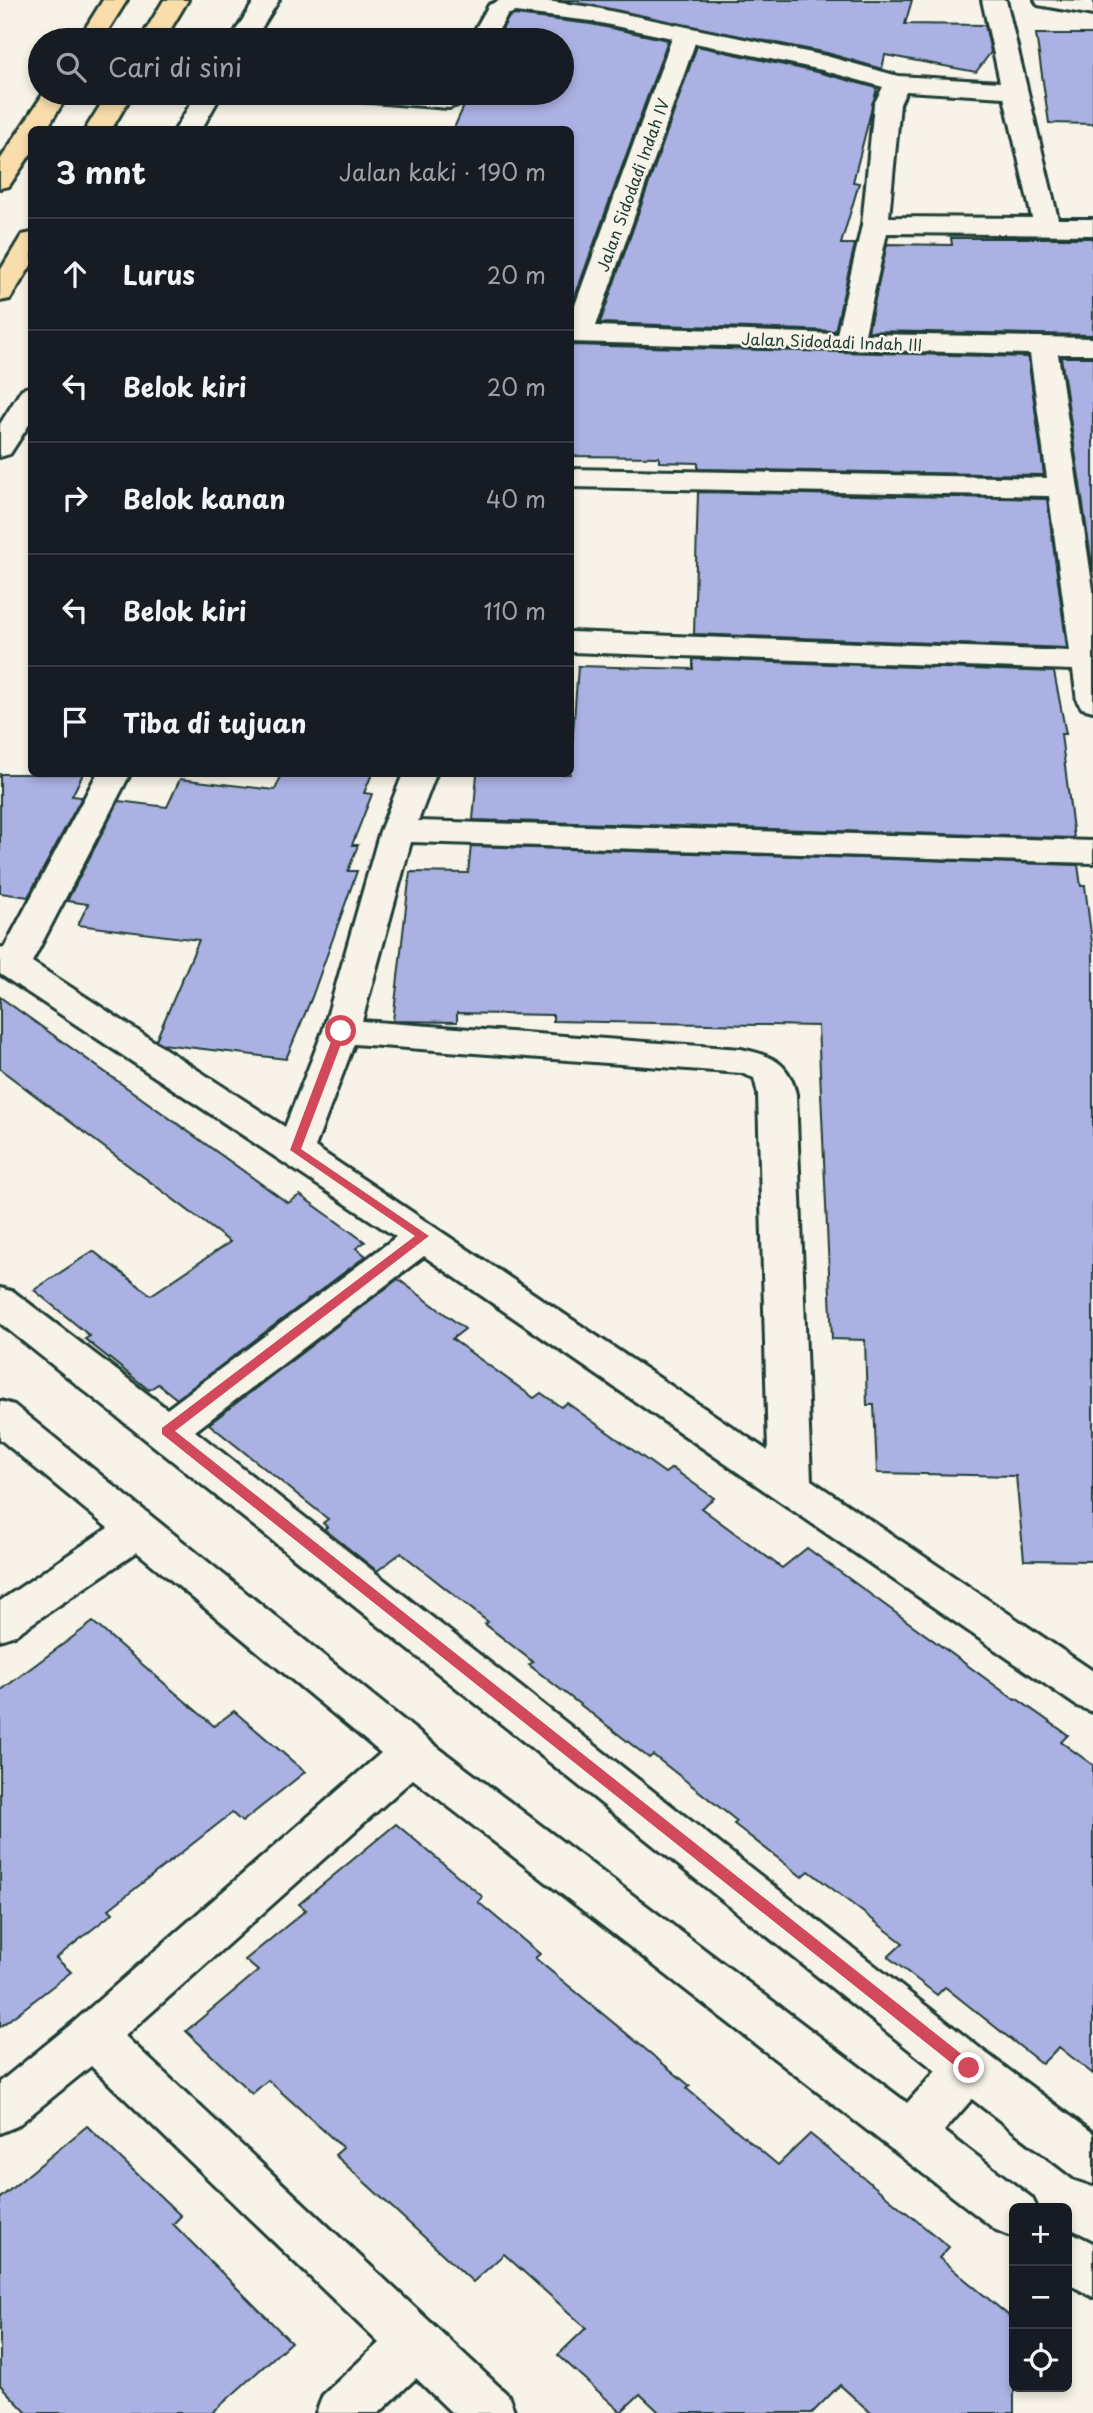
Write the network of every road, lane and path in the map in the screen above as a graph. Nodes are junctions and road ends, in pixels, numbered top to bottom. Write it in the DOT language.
graph roads {
  1 [pos="116,0"];
  2 [pos="176,0"];
  3 [pos="267,0"];
  4 [pos="994,0"];
  5 [pos="1046,0"];
  6 [pos="599,7"];
  7 [pos="1093,8"];
  8 [pos="98,28"];
  9 [pos="159,28"];
  10 [pos="250,28"];
  11 [pos="487,28"];
  12 [pos="686,35"];
  13 [pos="897,83"];
  14 [pos="1015,90"];
  15 [pos="48,105"];
  16 [pos="113,105"];
  17 [pos="202,105"];
  18 [pos="35,126"];
  19 [pos="100,126"];
  20 [pos="190,126"];
  21 [pos="28,136"];
  22 [pos="0,180"];
  23 [pos="875,225"];
  24 [pos="1047,227"];
  25 [pos="1093,228"];
  26 [pos="28,248"];
  27 [pos="0,293"];
  28 [pos="575,334"];
  29 [pos="849,343"];
  30 [pos="1043,346"];
  31 [pos="1093,346"];
  32 [pos="28,402"];
  33 [pos="0,448"];
  34 [pos="574,478"];
  35 [pos="1063,487"];
  36 [pos="574,642"];
  37 [pos="1087,661"];
  38 [pos="1093,701"];
  39 [pos="111,777"];
  40 [pos="418,777"];
  41 [pos="397,831"];
  42 [pos="1093,852"];
  43 [pos="6,962"];
  44 [pos="341,1031"];
  45 [pos="295,1150"];
  46 [pos="424,1236"];
  47 [pos="0,1303"];
  48 [pos="0,1416"];
  49 [pos="167,1431"];
  50 [pos="790,1485"];
  51 [pos="139,1529"];
  52 [pos="0,1623"];
  53 [pos="1093,1694"];
  54 [pos="412,1753"];
  55 [pos="92,2036"];
  56 [pos="969,2068"];
  57 [pos="0,2111"];
  58 [pos="909,2135"];
  59 [pos="1093,2162"];
  60 [pos="1009,2210"];
  61 [pos="1072,2257"];
  62 [pos="1093,2273"];
  63 [pos="414,2345"];
  64 [pos="342,2413"];
  65 [pos="489,2413"];
  1 -- 8 [label="highway"];
  2 -- 9 [label="highway"];
  3 -- 10 [label="street"];
  4 -- 14 [label="street"];
  5 -- 7 [label="street"];
  6 -- 11 [label="street"];
  6 -- 12 [label="street"];
  12 -- 13 [label="street"];
  12 -- 28 [label="street, Jalan Sidodadi Indah IV"];
  13 -- 14 [label="street"];
  13 -- 23 [label="street"];
  14 -- 24 [label="street"];
  15 -- 18 [label="highway"];
  16 -- 19 [label="highway"];
  17 -- 20 [label="street"];
  21 -- 22 [label="highway"];
  23 -- 24 [label="street"];
  23 -- 29 [label="street"];
  24 -- 25 [label="street"];
  26 -- 27 [label="highway"];
  28 -- 29 [label="street, Jalan Sidodadi Indah III"];
  29 -- 30 [label="street, Jalan Sidodadi Indah III"];
  30 -- 31 [label="street, Jalan Sidodadi Indah III"];
  30 -- 35 [label="street"];
  32 -- 33 [label="street"];
  34 -- 35 [label="street"];
  35 -- 37 [label="street"];
  36 -- 37 [label="street"];
  37 -- 38 [label="street"];
  39 -- 43 [label="street"];
  40 -- 41 [label="street"];
  41 -- 42 [label="street"];
  41 -- 44 [label="street"];
  43 -- 45 [label="street"];
  44 -- 45 [label="street"];
  44 -- 50 [label="street"];
  45 -- 46 [label="street"];
  46 -- 49 [label="street"];
  46 -- 50 [label="street"];
  47 -- 49 [label="street"];
  48 -- 51 [label="street"];
  49 -- 56 [label="street"];
  50 -- 53 [label="street"];
  51 -- 52 [label="street"];
  51 -- 54 [label="street"];
  54 -- 55 [label="street"];
  54 -- 58 [label="street"];
  55 -- 57 [label="street"];
  55 -- 63 [label="street"];
  56 -- 58 [label="street"];
  56 -- 59 [label="street"];
  58 -- 60 [label="street"];
  61 -- 62 [label="street"];
  63 -- 64 [label="street"];
  63 -- 65 [label="street"];
}
